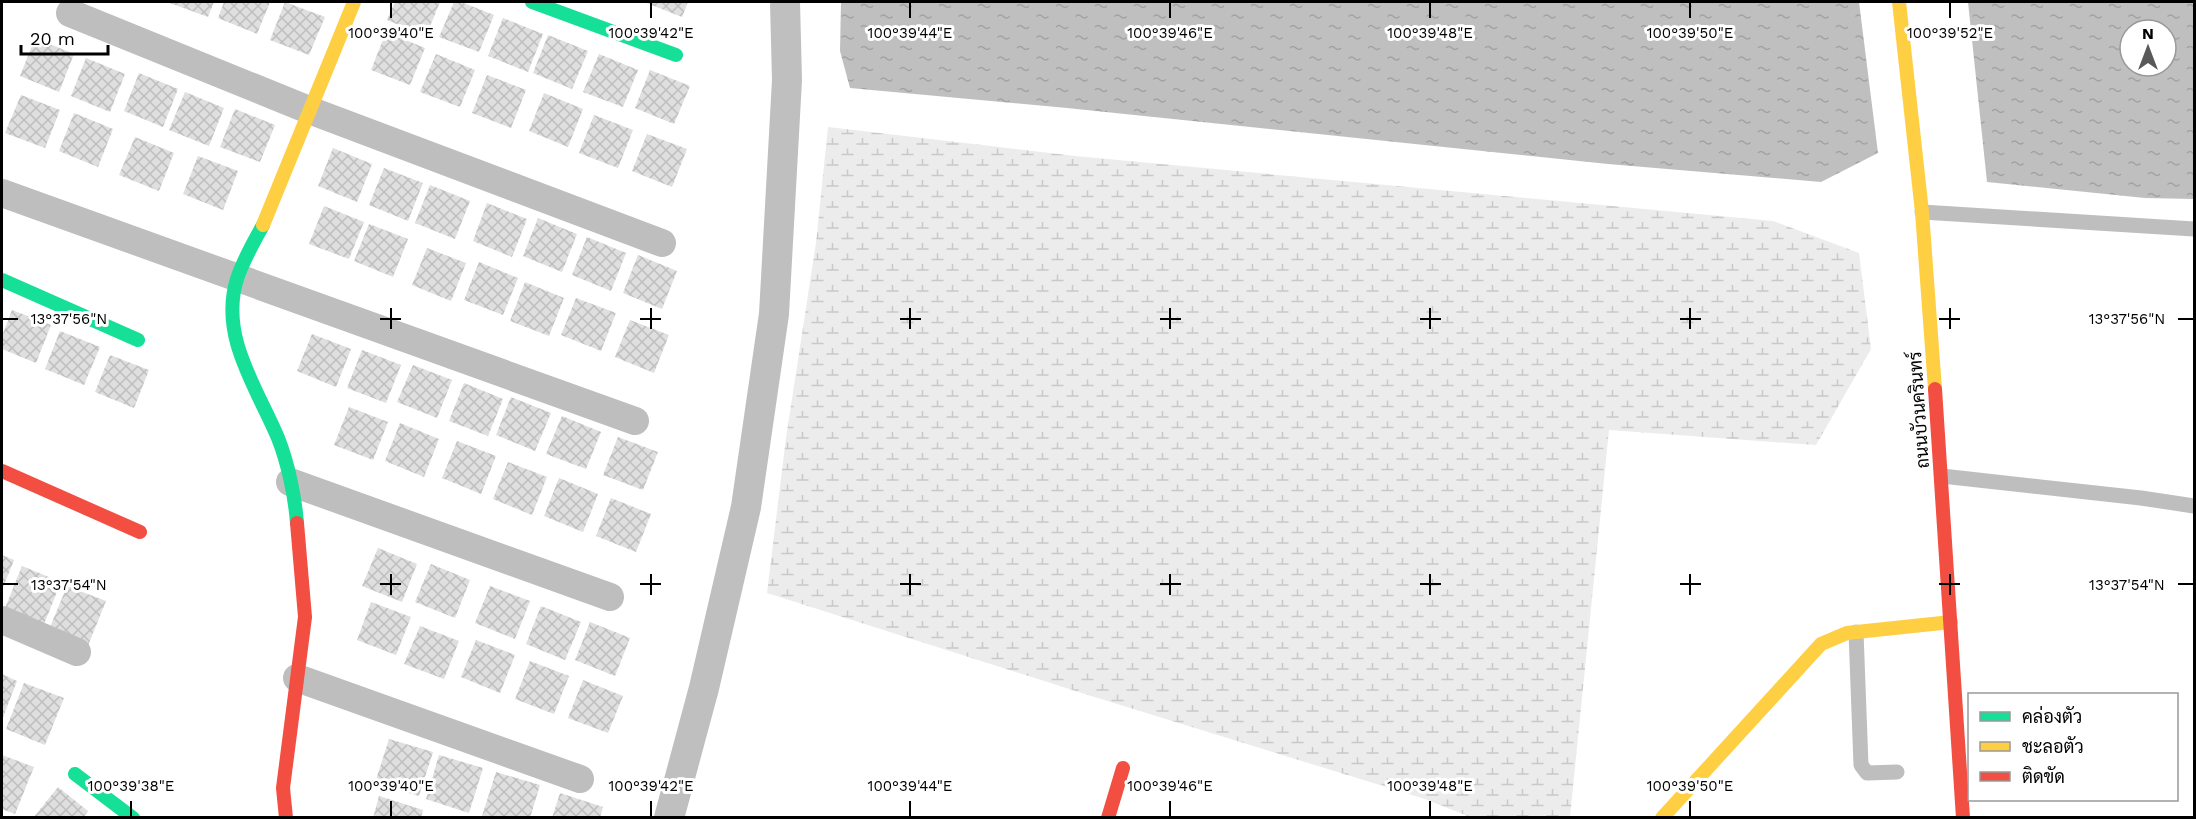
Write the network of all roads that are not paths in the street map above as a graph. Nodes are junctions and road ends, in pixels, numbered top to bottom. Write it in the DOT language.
graph roads {
  1 [pos="354,2"];
  2 [pos="532,2"];
  3 [pos="1899,2"];
  4 [pos="70,13"];
  5 [pos="676,55"];
  6 [pos="309,110"];
  7 [pos="2,193"];
  8 [pos="1922,212"];
  9 [pos="2194,229"];
  10 [pos="662,243"];
  11 [pos="237,279"];
  12 [pos="2,280"];
  13 [pos="138,340"];
  14 [pos="635,421"];
  15 [pos="2,471"];
  16 [pos="1942,476"];
  17 [pos="290,482"];
  18 [pos="2194,506"];
  19 [pos="140,532"];
  20 [pos="610,597"];
  21 [pos="2,620"];
  22 [pos="1951,622"];
  23 [pos="1856,632"];
  24 [pos="77,652"];
  25 [pos="297,678"];
  26 [pos="1123,768"];
  27 [pos="1897,772"];
  28 [pos="75,774"];
  29 [pos="580,779"];
  30 [pos="133,818"];
  31 [pos="286,818"];
  32 [pos="1108,818"];
  33 [pos="1662,818"];
  34 [pos="1964,818"];
  1 -- 6 [label="street"];
  2 -- 5 [label="street"];
  3 -- 8 [label="street, ถนนบัวนครินทร์"];
  4 -- 6 [label="street"];
  6 -- 10 [label="street"];
  6 -- 11 [label="street"];
  7 -- 11 [label="street"];
  8 -- 9 [label="lane"];
  8 -- 16 [label="street, ถนนบัวนครินทร์"];
  11 -- 14 [label="street"];
  11 -- 17 [label="street"];
  12 -- 13 [label="street"];
  15 -- 19 [label="street"];
  16 -- 18 [label="lane"];
  16 -- 22 [label="street, ถนนบัวนครินทร์"];
  17 -- 20 [label="street"];
  17 -- 25 [label="street"];
  21 -- 24 [label="street"];
  22 -- 23 [label="street"];
  22 -- 34 [label="street, ถนนบัวนครินทร์"];
  23 -- 27 [label="lane"];
  23 -- 33 [label="street"];
  25 -- 29 [label="street"];
  25 -- 31 [label="street"];
  26 -- 32 [label="street"];
  28 -- 30 [label="street"];
}
